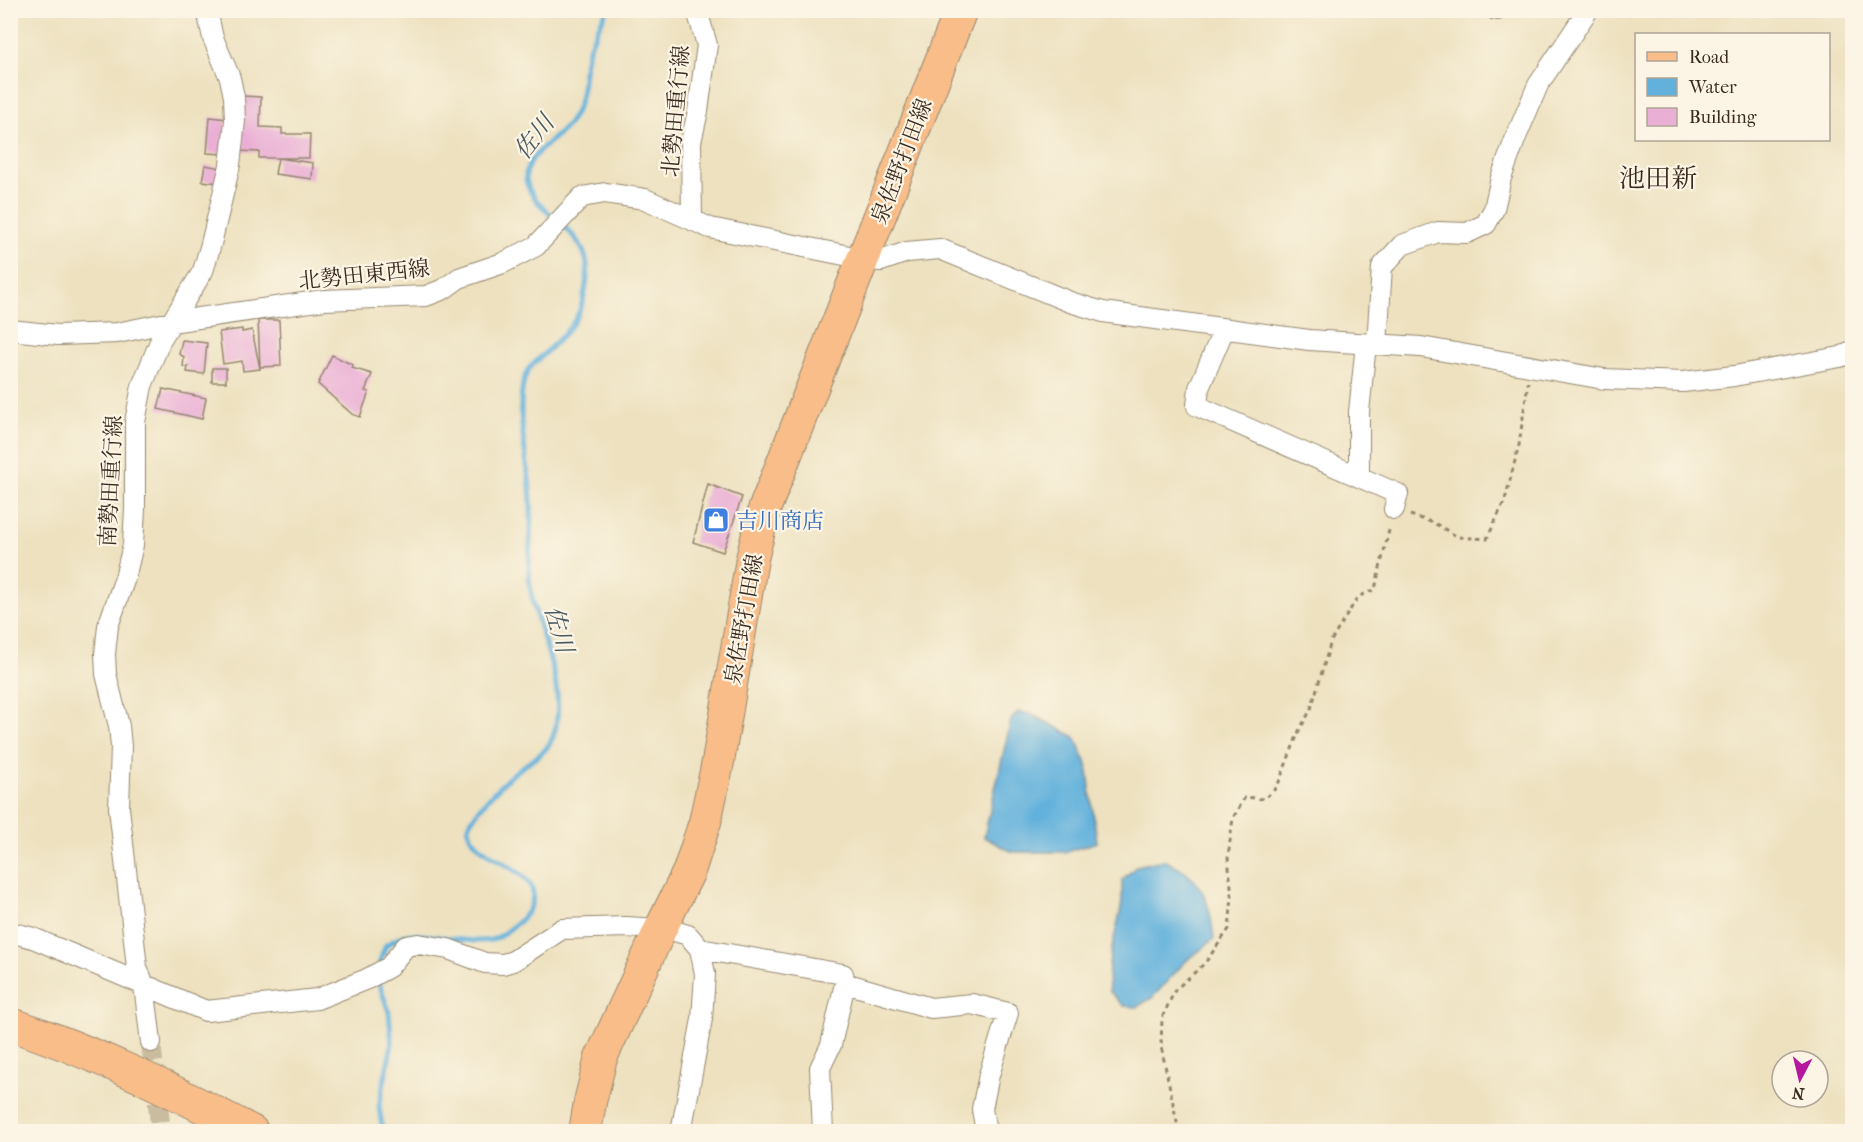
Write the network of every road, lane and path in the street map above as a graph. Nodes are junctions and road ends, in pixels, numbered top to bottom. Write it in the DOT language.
graph roads {
  1 [pos="210,10"];
  2 [pos="693,10"];
  3 [pos="960,10"];
  4 [pos="1584,12"];
  5 [pos="692,220"];
  6 [pos="863,259"];
  7 [pos="171,322"];
  8 [pos="10,330"];
  9 [pos="1224,330"];
  10 [pos="1371,344"];
  11 [pos="1852,352"];
  12 [pos="1531,366"];
  13 [pos="1359,477"];
  14 [pos="1394,509"];
  15 [pos="661,928"];
  16 [pos="10,932"];
  17 [pos="700,949"];
  18 [pos="845,983"];
  19 [pos="144,985"];
  20 [pos="10,1024"];
  21 [pos="151,1042"];
  22 [pos="252,1131"];
  23 [pos="585,1131"];
  24 [pos="681,1131"];
  25 [pos="823,1131"];
  26 [pos="986,1131"];
  27 [pos="1179,1131"];
  1 -- 7 [label="street, 南勢田重行線"];
  2 -- 5 [label="street, 北勢田重行線"];
  3 -- 6 [label="main road, 泉佐野打田線"];
  4 -- 10 [label="street"];
  5 -- 6 [label="street, 北勢田東西線"];
  5 -- 7 [label="street, 北勢田東西線"];
  6 -- 9 [label="street, 北勢田東西線"];
  6 -- 15 [label="main road, 泉佐野打田線"];
  7 -- 8 [label="street, 北勢田東西線"];
  7 -- 19 [label="street, 南勢田重行線"];
  9 -- 10 [label="street, 北勢田東西線"];
  9 -- 13 [label="street"];
  10 -- 12 [label="street, 北勢田東西線"];
  10 -- 13 [label="street"];
  11 -- 12 [label="street, 北勢田東西線"];
  12 -- 14 [label="path"];
  13 -- 14 [label="street"];
  14 -- 27 [label="path"];
  15 -- 17 [label="street"];
  15 -- 19 [label="street"];
  15 -- 23 [label="main road, 泉佐野打田線"];
  16 -- 19 [label="street"];
  17 -- 18 [label="street"];
  17 -- 24 [label="street"];
  18 -- 25 [label="street"];
  18 -- 26 [label="street"];
  19 -- 21 [label="street, 南勢田重行線"];
  20 -- 22 [label="highway"];
}
